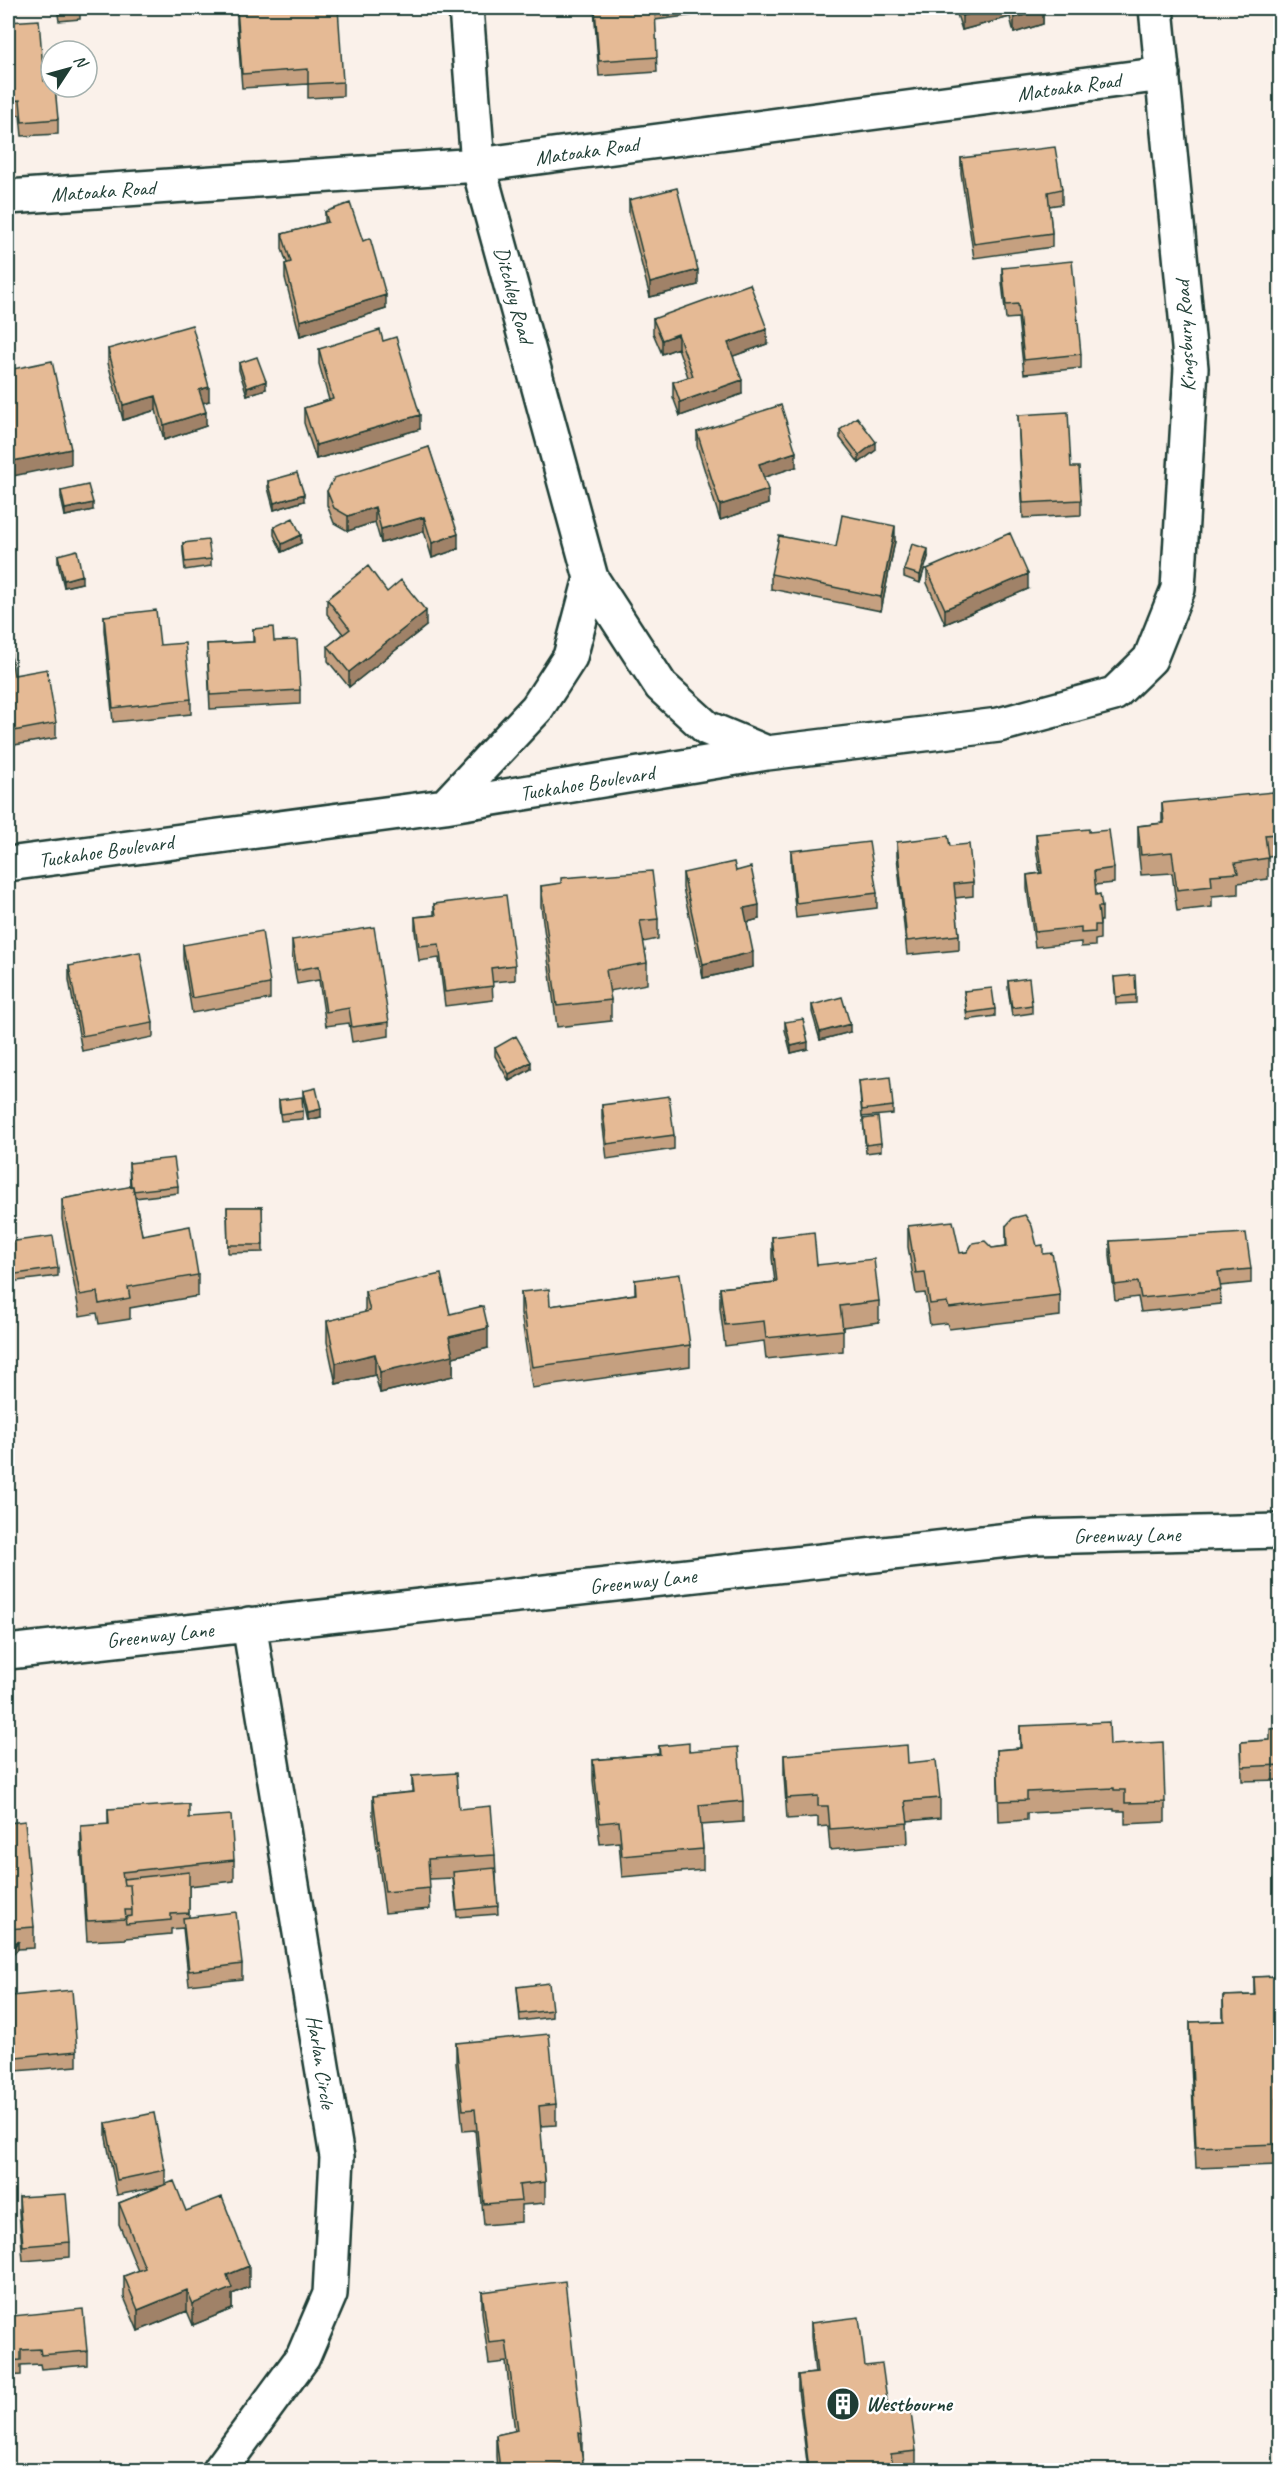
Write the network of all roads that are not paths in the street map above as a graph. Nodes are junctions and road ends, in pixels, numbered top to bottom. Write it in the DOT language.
graph roads {
  1 [pos="466,8"];
  2 [pos="1156,8"];
  3 [pos="1163,74"];
  4 [pos="478,165"];
  5 [pos="8,197"];
  6 [pos="591,578"];
  7 [pos="1150,659"];
  8 [pos="767,753"];
  9 [pos="445,806"];
  10 [pos="8,864"];
  11 [pos="1281,1531"];
  12 [pos="249,1624"];
  13 [pos="8,1652"];
  14 [pos="220,2470"];
  1 -- 4 [label="street, Ditchley Road"];
  2 -- 3 [label="street, Kingsbury Road"];
  3 -- 4 [label="street, Matoaka Road"];
  3 -- 7 [label="street, Kingsbury Road"];
  4 -- 5 [label="street, Matoaka Road"];
  4 -- 6 [label="street, Ditchley Road"];
  6 -- 8 [label="street, Ditchley Road"];
  6 -- 9 [label="street"];
  7 -- 8 [label="street, Tuckahoe Boulevard"];
  8 -- 9 [label="street, Tuckahoe Boulevard"];
  9 -- 10 [label="street, Tuckahoe Boulevard"];
  11 -- 12 [label="street, Greenway Lane"];
  12 -- 13 [label="street, Greenway Lane"];
  12 -- 14 [label="street, Harlan Circle"];
}
